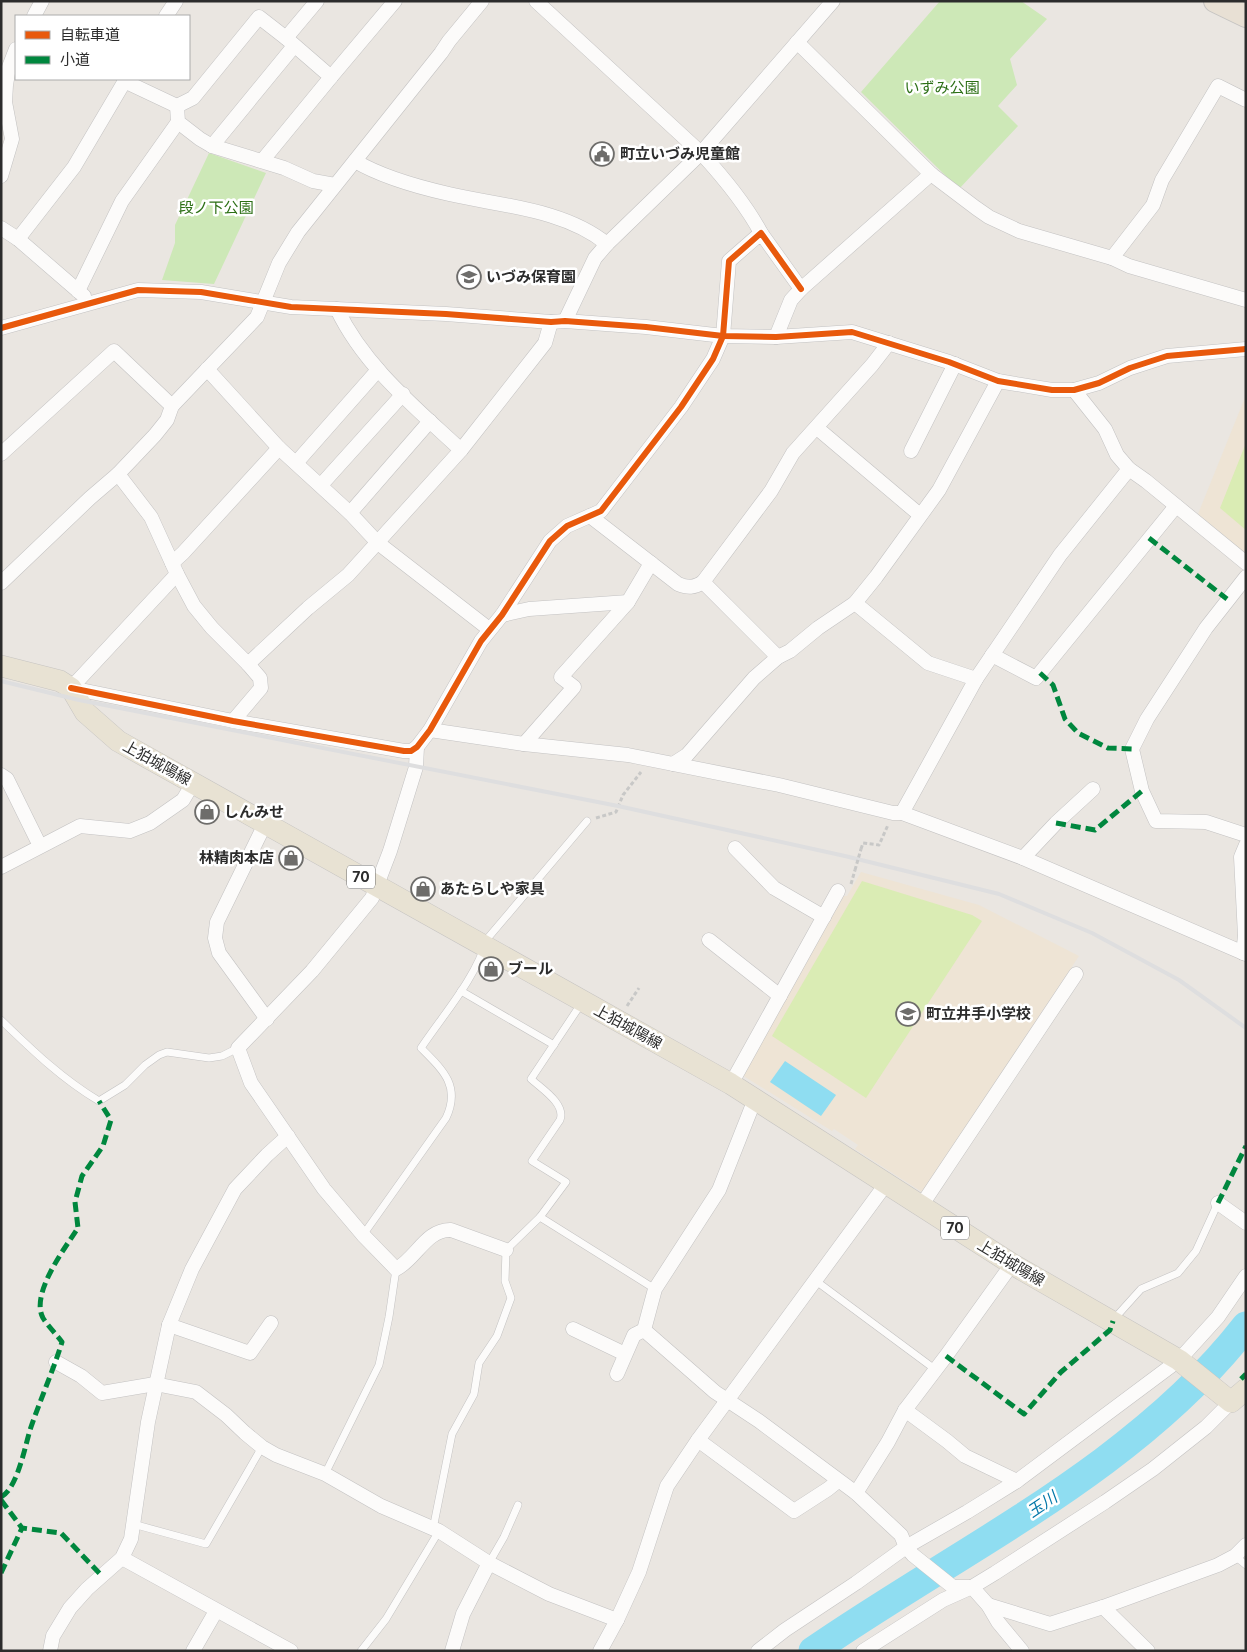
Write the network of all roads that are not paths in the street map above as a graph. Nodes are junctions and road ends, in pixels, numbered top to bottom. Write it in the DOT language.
graph roads {
  1 [pos="42,1"];
  2 [pos="176,1"];
  3 [pos="317,1"];
  4 [pos="395,1"];
  5 [pos="482,1"];
  6 [pos="536,1"];
  7 [pos="833,1"];
  8 [pos="1215,1"];
  9 [pos="35,15"];
  10 [pos="167,15"];
  11 [pos="1246,16"];
  12 [pos="290,42"];
  13 [pos="797,42"];
  14 [pos="15,52"];
  15 [pos="331,77"];
  16 [pos="125,80"];
  17 [pos="1246,100"];
  18 [pos="176,106"];
  19 [pos="178,122"];
  20 [pos="212,146"];
  21 [pos="701,153"];
  22 [pos="262,161"];
  23 [pos="356,161"];
  24 [pos="931,174"];
  25 [pos="1,176"];
  26 [pos="335,185"];
  27 [pos="1,228"];
  28 [pos="762,233"];
  29 [pos="18,239"];
  30 [pos="607,244"];
  31 [pos="1112,258"];
  32 [pos="801,289"];
  33 [pos="78,291"];
  34 [pos="1246,300"];
  35 [pos="264,302"];
  36 [pos="92,304"];
  37 [pos="337,309"];
  38 [pos="558,321"];
  39 [pos="1,328"];
  40 [pos="723,336"];
  41 [pos="776,337"];
  42 [pos="889,343"];
  43 [pos="1246,349"];
  44 [pos="955,364"];
  45 [pos="207,369"];
  46 [pos="378,370"];
  47 [pos="998,381"];
  48 [pos="1074,390"];
  49 [pos="403,394"];
  50 [pos="172,406"];
  51 [pos="430,421"];
  52 [pos="816,428"];
  53 [pos="278,448"];
  54 [pos="461,450"];
  55 [pos="911,451"];
  56 [pos="1,454"];
  57 [pos="296,463"];
  58 [pos="1129,469"];
  59 [pos="118,474"];
  60 [pos="321,485"];
  61 [pos="1176,506"];
  62 [pos="350,512"];
  63 [pos="920,514"];
  64 [pos="590,516"];
  65 [pos="378,543"];
  66 [pos="1246,563"];
  67 [pos="651,564"];
  68 [pos="174,568"];
  69 [pos="1246,577"];
  70 [pos="703,582"];
  71 [pos="1,583"];
  72 [pos="628,602"];
  73 [pos="855,603"];
  74 [pos="502,615"];
  75 [pos="489,630"];
  76 [pos="992,655"];
  77 [pos="778,657"];
  78 [pos="248,664"];
  79 [pos="1,666"];
  80 [pos="976,679"];
  81 [pos="71,688"];
  82 [pos="233,721"];
  83 [pos="430,730"];
  84 [pos="524,744"];
  85 [pos="417,747"];
  86 [pos="673,764"];
  87 [pos="1,775"];
  88 [pos="193,783"];
  89 [pos="1093,789"];
  90 [pos="898,813"];
  91 [pos="587,821"];
  92 [pos="265,824"];
  93 [pos="1246,835"];
  94 [pos="1246,845"];
  95 [pos="40,846"];
  96 [pos="735,848"];
  97 [pos="1023,858"];
  98 [pos="1,867"];
  99 [pos="376,886"];
  100 [pos="844,891"];
  101 [pos="824,917"];
  102 [pos="709,940"];
  103 [pos="485,947"];
  104 [pos="1244,953"];
  105 [pos="1076,974"];
  106 [pos="460,991"];
  107 [pos="780,996"];
  108 [pos="583,1002"];
  109 [pos="267,1019"];
  110 [pos="1,1020"];
  111 [pos="554,1045"];
  112 [pos="238,1048"];
  113 [pos="731,1084"];
  114 [pos="755,1099"];
  115 [pos="288,1136"];
  116 [pos="886,1184"];
  117 [pos="1218,1202"];
  118 [pos="921,1206"];
  119 [pos="540,1217"];
  120 [pos="1246,1223"];
  121 [pos="363,1235"];
  122 [pos="506,1250"];
  123 [pos="1012,1264"];
  124 [pos="396,1269"];
  125 [pos="1246,1276"];
  126 [pos="816,1281"];
  127 [pos="655,1289"];
  128 [pos="1113,1321"];
  129 [pos="271,1324"];
  130 [pos="169,1325"];
  131 [pos="573,1329"];
  132 [pos="644,1330"];
  133 [pos="626,1354"];
  134 [pos="1182,1361"];
  135 [pos="56,1362"];
  136 [pos="936,1370"];
  137 [pos="617,1374"];
  138 [pos="155,1384"];
  139 [pos="1232,1395"];
  140 [pos="728,1400"];
  141 [pos="905,1410"];
  142 [pos="698,1440"];
  143 [pos="262,1447"];
  144 [pos="325,1474"];
  145 [pos="838,1481"];
  146 [pos="1017,1481"];
  147 [pos="856,1493"];
  148 [pos="518,1505"];
  149 [pos="133,1524"];
  150 [pos="436,1530"];
  151 [pos="1246,1545"];
  152 [pos="909,1551"];
  153 [pos="122,1558"];
  154 [pos="1240,1561"];
  155 [pos="489,1563"];
  156 [pos="972,1587"];
  157 [pos="988,1605"];
  158 [pos="1102,1607"];
  159 [pos="216,1611"];
  160 [pos="617,1620"];
  161 [pos="50,1651"];
  162 [pos="193,1651"];
  163 [pos="291,1651"];
  164 [pos="361,1651"];
  165 [pos="452,1651"];
  166 [pos="600,1651"];
  167 [pos="758,1651"];
  168 [pos="863,1651"];
  169 [pos="1022,1651"];
  170 [pos="1148,1651"];
  1 -- 9 [label="street"];
  2 -- 10 [label="street"];
  3 -- 12 [label="street"];
  4 -- 15 [label="street"];
  5 -- 23 [label="street"];
  6 -- 21 [label="street"];
  7 -- 13 [label="street"];
  8 -- 11 [label="highway"];
  12 -- 15 [label="street"];
  12 -- 18 [label="street"];
  12 -- 20 [label="street"];
  13 -- 21 [label="street"];
  13 -- 24 [label="street"];
  14 -- 25 [label="street"];
  15 -- 22 [label="street"];
  16 -- 18 [label="street"];
  16 -- 29 [label="street"];
  17 -- 31 [label="street"];
  18 -- 19 [label="street"];
  19 -- 20 [label="street"];
  19 -- 33 [label="street"];
  20 -- 22 [label="street"];
  21 -- 28 [label="street"];
  21 -- 30 [label="street"];
  22 -- 26 [label="street"];
  23 -- 26 [label="street"];
  23 -- 30 [label="street"];
  24 -- 31 [label="street"];
  24 -- 32 [label="street"];
  26 -- 35 [label="street"];
  27 -- 29 [label="street"];
  28 -- 32 [label="street"];
  28 -- 40 [label="street"];
  29 -- 33 [label="street"];
  30 -- 38 [label="street"];
  31 -- 34 [label="street"];
  32 -- 41 [label="street"];
  33 -- 36 [label="street"];
  35 -- 36 [label="street"];
  35 -- 37 [label="street"];
  35 -- 45 [label="street"];
  36 -- 39 [label="street"];
  37 -- 38 [label="street"];
  37 -- 46 [label="street"];
  38 -- 40 [label="street"];
  38 -- 54 [label="street"];
  40 -- 41 [label="street"];
  40 -- 64 [label="street"];
  41 -- 42 [label="street"];
  42 -- 44 [label="street"];
  42 -- 52 [label="street"];
  43 -- 48 [label="street"];
  44 -- 47 [label="street"];
  44 -- 55 [label="street"];
  45 -- 50 [label="street"];
  45 -- 53 [label="street"];
  46 -- 49 [label="street"];
  46 -- 57 [label="street"];
  47 -- 48 [label="street"];
  47 -- 63 [label="street"];
  48 -- 58 [label="street"];
  49 -- 51 [label="street"];
  49 -- 60 [label="street"];
  50 -- 56 [label="street"];
  50 -- 59 [label="street"];
  51 -- 54 [label="street"];
  51 -- 62 [label="street"];
  52 -- 63 [label="street"];
  52 -- 70 [label="street"];
  53 -- 57 [label="street"];
  53 -- 68 [label="street"];
  54 -- 65 [label="street"];
  57 -- 60 [label="street"];
  58 -- 61 [label="street"];
  58 -- 76 [label="street"];
  59 -- 68 [label="street"];
  59 -- 71 [label="street"];
  60 -- 62 [label="street"];
  61 -- 66 [label="street"];
  61 -- 76 [label="street"];
  62 -- 65 [label="street"];
  63 -- 73 [label="street"];
  64 -- 67 [label="street"];
  64 -- 74 [label="street"];
  65 -- 75 [label="street"];
  65 -- 78 [label="street"];
  67 -- 70 [label="street"];
  67 -- 72 [label="street"];
  68 -- 78 [label="street"];
  68 -- 81 [label="street"];
  69 -- 93 [label="street"];
  70 -- 77 [label="street"];
  72 -- 74 [label="street"];
  72 -- 84 [label="street"];
  73 -- 77 [label="street"];
  73 -- 80 [label="street"];
  74 -- 75 [label="street"];
  75 -- 83 [label="street"];
  76 -- 80 [label="street"];
  77 -- 86 [label="street"];
  78 -- 82 [label="street"];
  79 -- 81 [label="main road"];
  80 -- 90 [label="street"];
  81 -- 82 [label="street"];
  81 -- 88 [label="main road, 上狛城陽線 / 70"];
  82 -- 85 [label="street"];
  83 -- 84 [label="street"];
  83 -- 85 [label="street"];
  84 -- 86 [label="street"];
  85 -- 99 [label="street"];
  86 -- 90 [label="street"];
  87 -- 95 [label="street"];
  88 -- 92 [label="main road, 上狛城陽線 / 70"];
  88 -- 95 [label="street"];
  89 -- 97 [label="street"];
  90 -- 97 [label="street"];
  91 -- 103 [label="lane"];
  92 -- 99 [label="main road, 上狛城陽線 / 70"];
  92 -- 109 [label="street"];
  94 -- 104 [label="street"];
  95 -- 98 [label="street"];
  96 -- 101 [label="street"];
  97 -- 104 [label="street"];
  99 -- 103 [label="main road, 上狛城陽線 / 70"];
  99 -- 109 [label="street"];
  100 -- 101 [label="street"];
  101 -- 107 [label="street"];
  102 -- 107 [label="street"];
  103 -- 106 [label="lane"];
  103 -- 108 [label="main road, 上狛城陽線 / 70"];
  105 -- 118 [label="street"];
  106 -- 111 [label="lane"];
  106 -- 121 [label="lane"];
  107 -- 113 [label="street"];
  108 -- 111 [label="lane"];
  108 -- 113 [label="main road, 上狛城陽線 / 70"];
  109 -- 112 [label="street"];
  110 -- 112 [label="lane"];
  111 -- 119 [label="lane"];
  112 -- 115 [label="street"];
  113 -- 114 [label="main road, 上狛城陽線 / 70"];
  114 -- 116 [label="main road, 上狛城陽線 / 70"];
  114 -- 127 [label="street"];
  115 -- 121 [label="street"];
  115 -- 130 [label="street"];
  116 -- 118 [label="main road, 上狛城陽線 / 70"];
  116 -- 126 [label="street"];
  117 -- 120 [label="street"];
  117 -- 128 [label="lane"];
  118 -- 123 [label="main road, 上狛城陽線 / 70"];
  119 -- 122 [label="lane"];
  119 -- 127 [label="lane"];
  121 -- 124 [label="street"];
  122 -- 124 [label="street"];
  122 -- 150 [label="lane"];
  123 -- 128 [label="main road, 上狛城陽線 / 70"];
  123 -- 136 [label="street"];
  124 -- 144 [label="lane"];
  125 -- 134 [label="street"];
  126 -- 136 [label="lane"];
  126 -- 140 [label="street"];
  127 -- 132 [label="street"];
  128 -- 134 [label="main road, 上狛城陽線 / 70"];
  129 -- 130 [label="street"];
  130 -- 138 [label="street"];
  131 -- 133 [label="street"];
  132 -- 133 [label="street"];
  132 -- 140 [label="street"];
  133 -- 137 [label="street"];
  134 -- 139 [label="main road, 上狛城陽線 / 70"];
  134 -- 146 [label="street"];
  135 -- 138 [label="street"];
  136 -- 141 [label="street"];
  138 -- 143 [label="street"];
  138 -- 149 [label="street"];
  139 -- 156 [label="street"];
  140 -- 142 [label="street"];
  140 -- 145 [label="street"];
  141 -- 146 [label="street"];
  141 -- 147 [label="street"];
  142 -- 145 [label="street"];
  142 -- 160 [label="street"];
  143 -- 144 [label="street"];
  143 -- 149 [label="lane"];
  144 -- 150 [label="street"];
  145 -- 147 [label="street"];
  146 -- 152 [label="street"];
  147 -- 152 [label="street"];
  148 -- 155 [label="lane"];
  149 -- 153 [label="street"];
  150 -- 155 [label="street"];
  150 -- 164 [label="lane"];
  151 -- 154 [label="street"];
  152 -- 156 [label="street"];
  152 -- 167 [label="street"];
  153 -- 159 [label="street"];
  153 -- 161 [label="street"];
  154 -- 158 [label="street"];
  155 -- 160 [label="street"];
  155 -- 165 [label="street"];
  156 -- 157 [label="street"];
  156 -- 168 [label="street"];
  157 -- 158 [label="street"];
  157 -- 169 [label="street"];
  158 -- 170 [label="street"];
  159 -- 162 [label="street"];
  159 -- 163 [label="street"];
  160 -- 166 [label="street"];
}
